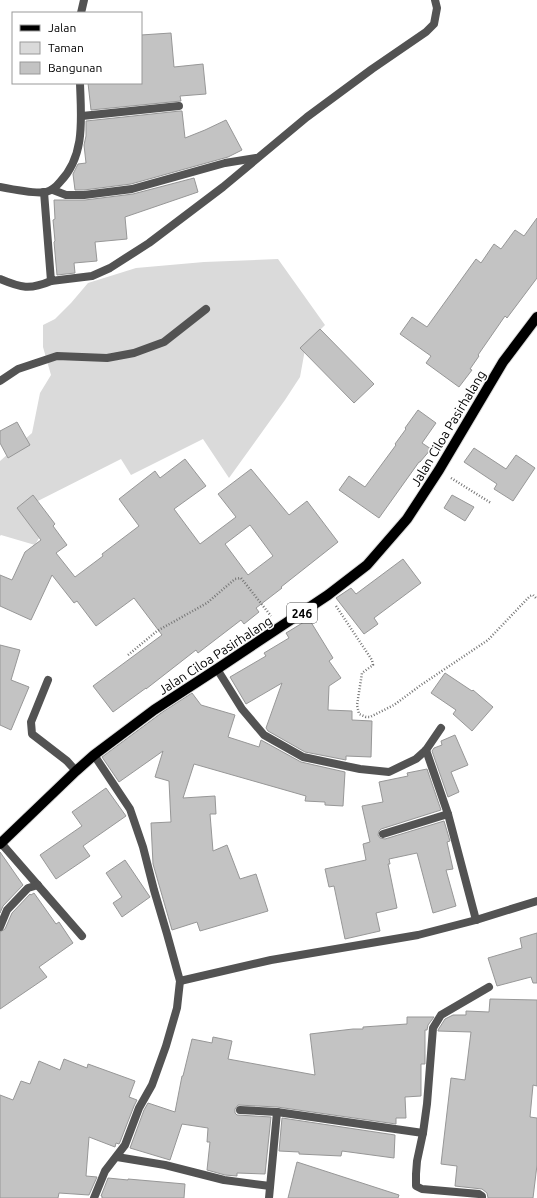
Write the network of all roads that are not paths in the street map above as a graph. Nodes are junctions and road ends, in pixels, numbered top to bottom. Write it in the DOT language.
graph roads {
  1 [pos="84,0"];
  2 [pos="434,0"];
  3 [pos="81,12"];
  4 [pos="80,84"];
  5 [pos="179,106"];
  6 [pos="82,116"];
  7 [pos="256,158"];
  8 [pos="0,187"];
  9 [pos="53,190"];
  10 [pos="44,192"];
  11 [pos="0,279"];
  12 [pos="51,281"];
  13 [pos="206,309"];
  14 [pos="537,317"];
  15 [pos="0,381"];
  16 [pos="217,669"];
  17 [pos="48,680"];
  18 [pos="441,728"];
  19 [pos="426,750"];
  20 [pos="94,755"];
  21 [pos="76,771"];
  22 [pos="448,814"];
  23 [pos="383,834"];
  24 [pos="1,843"];
  25 [pos="38,885"];
  26 [pos="537,901"];
  27 [pos="476,920"];
  28 [pos="0,927"];
  29 [pos="82,936"];
  30 [pos="180,981"];
  31 [pos="489,987"];
  32 [pos="240,1110"];
  33 [pos="277,1112"];
  34 [pos="423,1133"];
  35 [pos="117,1157"];
  36 [pos="270,1186"];
  37 [pos="94,1198"];
  38 [pos="269,1198"];
  39 [pos="482,1198"];
  1 -- 3 [label="street"];
  2 -- 7 [label="street"];
  4 -- 6 [label="street"];
  5 -- 6 [label="street"];
  6 -- 9 [label="street"];
  7 -- 9 [label="street"];
  7 -- 12 [label="street"];
  8 -- 10 [label="street"];
  9 -- 10 [label="street"];
  10 -- 12 [label="street"];
  11 -- 12 [label="street"];
  13 -- 15 [label="street"];
  14 -- 16 [label="main road, Jalan Ciloa Pasirhalang / 246"];
  16 -- 19 [label="street"];
  16 -- 20 [label="main road, Jalan Ciloa Pasirhalang / 246"];
  17 -- 21 [label="street"];
  18 -- 19 [label="street"];
  19 -- 22 [label="street"];
  20 -- 21 [label="main road, Jalan Ciloa Pasirhalang / 246"];
  20 -- 30 [label="street"];
  21 -- 24 [label="main road, Jalan Ciloa Pasirhalang / 246"];
  22 -- 23 [label="street"];
  22 -- 27 [label="street"];
  24 -- 25 [label="street"];
  25 -- 28 [label="street"];
  25 -- 29 [label="street"];
  26 -- 27 [label="street"];
  27 -- 30 [label="street"];
  30 -- 35 [label="street"];
  31 -- 34 [label="street"];
  32 -- 33 [label="street"];
  33 -- 34 [label="street"];
  33 -- 36 [label="street"];
  34 -- 39 [label="street"];
  35 -- 36 [label="street"];
  35 -- 37 [label="street"];
  36 -- 38 [label="street"];
}
